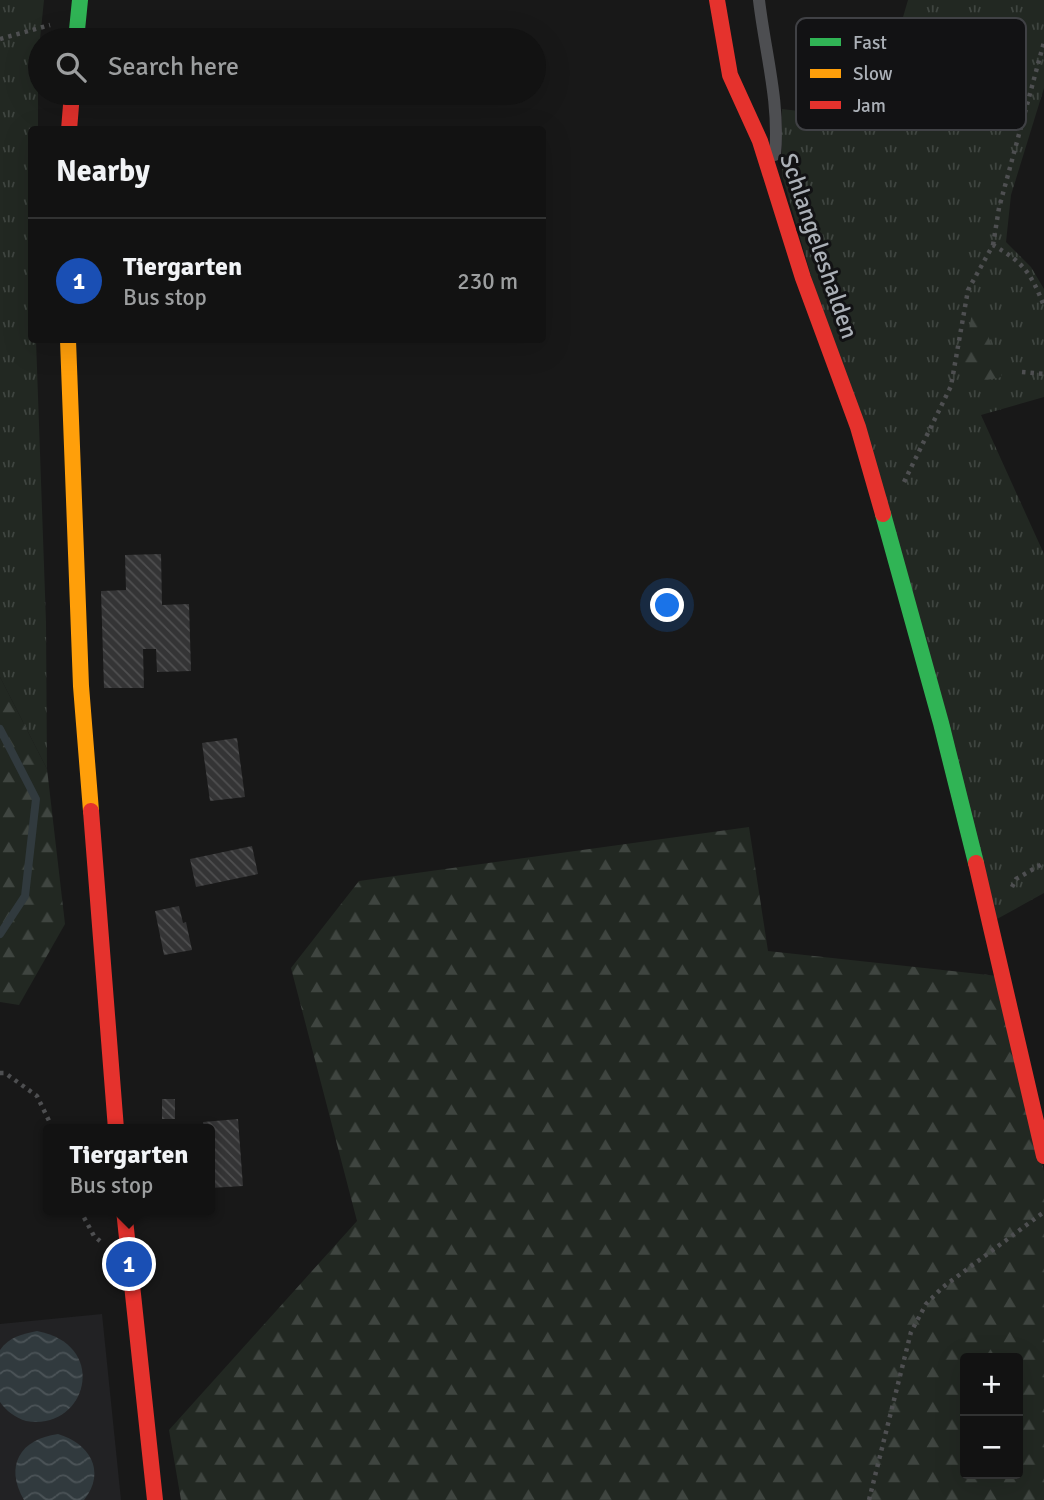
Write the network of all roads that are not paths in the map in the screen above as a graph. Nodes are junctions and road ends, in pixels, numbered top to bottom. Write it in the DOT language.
graph roads {
  1 [pos="79,0"];
  2 [pos="717,0"];
  3 [pos="759,0"];
  4 [pos="77,28"];
  5 [pos="71,105"];
  6 [pos="69,126"];
  7 [pos="772,180"];
  8 [pos="68,343"];
  9 [pos="116,1124"];
  10 [pos="1044,1156"];
  11 [pos="125,1215"];
  12 [pos="155,1500"];
  1 -- 4 [label="street"];
  2 -- 7 [label="street, Schlangeleshalden"];
  3 -- 7 [label="lane"];
  5 -- 6 [label="street"];
  7 -- 10 [label="street, Schlangeleshalden"];
  8 -- 9 [label="street"];
  11 -- 12 [label="street"];
}
